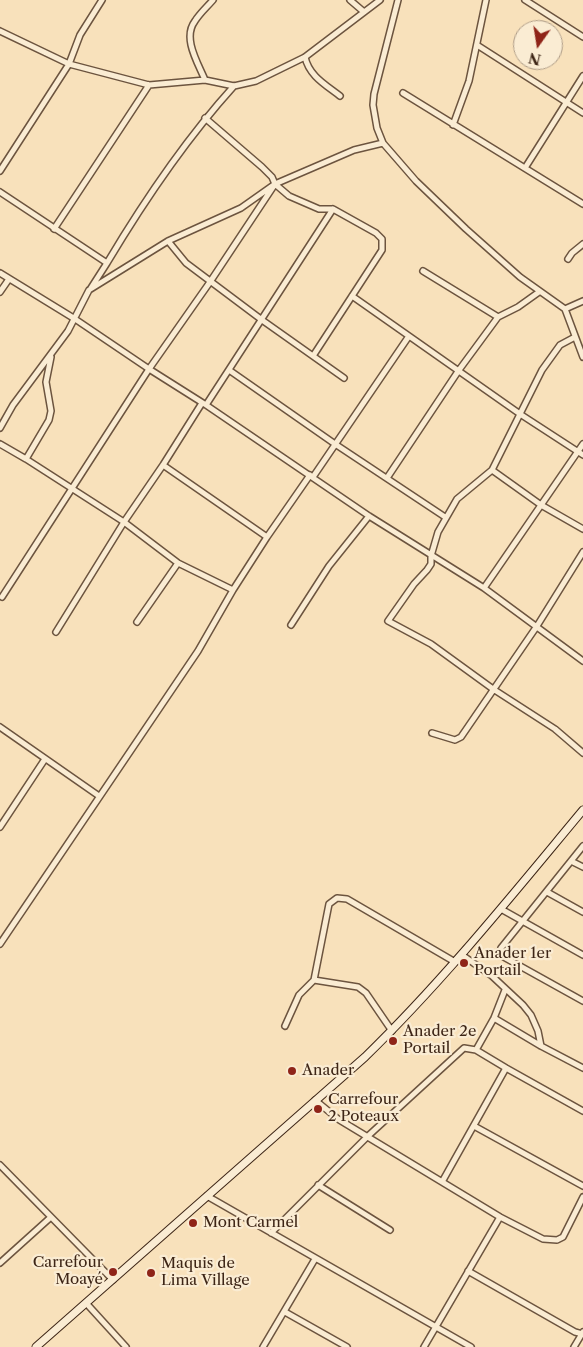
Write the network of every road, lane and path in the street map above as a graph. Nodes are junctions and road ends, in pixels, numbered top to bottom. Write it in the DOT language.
graph roads {
  1 [pos="102,0"];
  2 [pos="213,0"];
  3 [pos="350,0"];
  4 [pos="380,0"];
  5 [pos="398,0"];
  6 [pos="486,0"];
  7 [pos="525,0"];
  8 [pos="364,12"];
  9 [pos="0,31"];
  10 [pos="583,38"];
  11 [pos="477,45"];
  12 [pos="305,57"];
  13 [pos="69,64"];
  14 [pos="583,76"];
  15 [pos="205,80"];
  16 [pos="149,85"];
  17 [pos="234,86"];
  18 [pos="403,93"];
  19 [pos="340,96"];
  20 [pos="566,102"];
  21 [pos="583,113"];
  22 [pos="205,118"];
  23 [pos="453,125"];
  24 [pos="382,143"];
  25 [pos="525,168"];
  26 [pos="0,171"];
  27 [pos="275,184"];
  28 [pos="0,192"];
  29 [pos="583,204"];
  30 [pos="333,209"];
  31 [pos="54,229"];
  32 [pos="168,241"];
  33 [pos="583,244"];
  34 [pos="568,260"];
  35 [pos="107,264"];
  36 [pos="423,271"];
  37 [pos="0,274"];
  38 [pos="9,279"];
  39 [pos="210,282"];
  40 [pos="89,290"];
  41 [pos="0,292"];
  42 [pos="539,292"];
  43 [pos="352,296"];
  44 [pos="583,301"];
  45 [pos="566,309"];
  46 [pos="498,318"];
  47 [pos="75,319"];
  48 [pos="262,320"];
  49 [pos="409,336"];
  50 [pos="575,337"];
  51 [pos="51,356"];
  52 [pos="313,356"];
  53 [pos="583,357"];
  54 [pos="150,369"];
  55 [pos="229,370"];
  56 [pos="458,370"];
  57 [pos="344,378"];
  58 [pos="204,404"];
  59 [pos="520,414"];
  60 [pos="0,428"];
  61 [pos="0,444"];
  62 [pos="335,444"];
  63 [pos="583,444"];
  64 [pos="578,452"];
  65 [pos="583,455"];
  66 [pos="26,459"];
  67 [pos="163,465"];
  68 [pos="492,470"];
  69 [pos="312,476"];
  70 [pos="387,478"];
  71 [pos="72,489"];
  72 [pos="541,505"];
  73 [pos="369,516"];
  74 [pos="446,517"];
  75 [pos="124,522"];
  76 [pos="583,529"];
  77 [pos="267,537"];
  78 [pos="583,552"];
  79 [pos="431,556"];
  80 [pos="178,563"];
  81 [pos="484,588"];
  82 [pos="234,590"];
  83 [pos="2,597"];
  84 [pos="137,622"];
  85 [pos="291,625"];
  86 [pos="537,626"];
  87 [pos="56,632"];
  88 [pos="583,661"];
  89 [pos="493,690"];
  90 [pos="0,727"];
  91 [pos="432,733"];
  92 [pos="583,752"];
  93 [pos="45,759"];
  94 [pos="99,796"];
  95 [pos="583,810"];
  96 [pos="0,827"];
  97 [pos="583,846"];
  98 [pos="571,861"];
  99 [pos="583,867"];
  100 [pos="547,892"];
  101 [pos="501,909"];
  102 [pos="583,912"];
  103 [pos="521,921"];
  104 [pos="0,944"];
  105 [pos="462,955"];
  106 [pos="583,955"];
  107 [pos="455,962"];
  108 [pos="314,980"];
  109 [pos="505,990"];
  110 [pos="583,1001"];
  111 [pos="494,1018"];
  112 [pos="285,1026"];
  113 [pos="392,1031"];
  114 [pos="541,1046"];
  115 [pos="476,1050"];
  116 [pos="506,1068"];
  117 [pos="583,1068"];
  118 [pos="315,1100"];
  119 [pos="583,1111"];
  120 [pos="474,1126"];
  121 [pos="368,1136"];
  122 [pos="0,1165"];
  123 [pos="442,1182"];
  124 [pos="318,1185"];
  125 [pos="583,1186"];
  126 [pos="207,1196"];
  127 [pos="583,1197"];
  128 [pos="51,1217"];
  129 [pos="500,1217"];
  130 [pos="390,1230"];
  131 [pos="271,1233"];
  132 [pos="315,1259"];
  133 [pos="0,1263"];
  134 [pos="468,1271"];
  135 [pos="112,1280"];
  136 [pos="86,1303"];
  137 [pos="284,1312"];
  138 [pos="436,1327"];
  139 [pos="582,1333"];
  140 [pos="36,1347"];
  141 [pos="126,1347"];
  142 [pos="263,1347"];
  143 [pos="347,1347"];
  144 [pos="424,1347"];
  145 [pos="471,1347"];
  146 [pos="574,1347"];
  1 -- 13 [label="street"];
  2 -- 15 [label="street"];
  3 -- 8 [label="street"];
  4 -- 8 [label="street"];
  5 -- 24 [label="street"];
  6 -- 11 [label="street"];
  7 -- 10 [label="street"];
  8 -- 12 [label="street"];
  9 -- 13 [label="street"];
  11 -- 20 [label="street"];
  11 -- 23 [label="street"];
  12 -- 17 [label="street"];
  12 -- 19 [label="street"];
  13 -- 16 [label="street"];
  13 -- 26 [label="street"];
  14 -- 20 [label="street"];
  15 -- 16 [label="street"];
  15 -- 17 [label="street"];
  16 -- 31 [label="street"];
  17 -- 22 [label="street"];
  18 -- 23 [label="street"];
  20 -- 21 [label="street"];
  20 -- 25 [label="street"];
  22 -- 27 [label="street"];
  22 -- 35 [label="street"];
  23 -- 25 [label="street"];
  24 -- 27 [label="street"];
  24 -- 42 [label="street"];
  25 -- 29 [label="street"];
  27 -- 30 [label="street"];
  27 -- 32 [label="street"];
  27 -- 39 [label="street"];
  28 -- 31 [label="street"];
  30 -- 43 [label="street"];
  30 -- 48 [label="street"];
  31 -- 35 [label="street"];
  32 -- 39 [label="street"];
  32 -- 40 [label="street"];
  33 -- 34 [label="street"];
  35 -- 40 [label="street"];
  36 -- 46 [label="street"];
  37 -- 38 [label="street"];
  38 -- 41 [label="street"];
  38 -- 47 [label="street"];
  39 -- 48 [label="street"];
  39 -- 54 [label="street"];
  40 -- 47 [label="street"];
  42 -- 45 [label="street"];
  42 -- 46 [label="street"];
  43 -- 49 [label="street"];
  43 -- 52 [label="street"];
  44 -- 45 [label="street"];
  45 -- 50 [label="street"];
  46 -- 56 [label="street"];
  47 -- 51 [label="street"];
  47 -- 54 [label="street"];
  48 -- 52 [label="street"];
  48 -- 55 [label="street"];
  49 -- 56 [label="street"];
  49 -- 62 [label="street"];
  50 -- 53 [label="street"];
  50 -- 59 [label="street"];
  51 -- 60 [label="street"];
  51 -- 66 [label="street"];
  52 -- 57 [label="street"];
  54 -- 58 [label="street"];
  54 -- 71 [label="street"];
  55 -- 58 [label="street"];
  55 -- 62 [label="street"];
  56 -- 59 [label="street"];
  56 -- 70 [label="street"];
  58 -- 67 [label="street"];
  58 -- 69 [label="street"];
  59 -- 64 [label="street"];
  59 -- 68 [label="street"];
  61 -- 66 [label="street"];
  62 -- 69 [label="street"];
  62 -- 70 [label="street"];
  63 -- 64 [label="street"];
  64 -- 65 [label="street"];
  64 -- 72 [label="street"];
  66 -- 71 [label="street"];
  67 -- 75 [label="street"];
  67 -- 77 [label="street"];
  68 -- 72 [label="street"];
  68 -- 74 [label="street"];
  69 -- 73 [label="street"];
  69 -- 77 [label="street"];
  70 -- 74 [label="street"];
  71 -- 75 [label="street"];
  71 -- 83 [label="street"];
  72 -- 76 [label="street"];
  72 -- 81 [label="street"];
  73 -- 79 [label="street"];
  73 -- 85 [label="street"];
  74 -- 79 [label="street"];
  75 -- 80 [label="street"];
  75 -- 87 [label="street"];
  77 -- 82 [label="street"];
  78 -- 86 [label="street"];
  79 -- 81 [label="street"];
  79 -- 89 [label="street"];
  80 -- 82 [label="street"];
  80 -- 84 [label="street"];
  81 -- 86 [label="street"];
  82 -- 94 [label="street"];
  86 -- 88 [label="street"];
  86 -- 89 [label="street"];
  89 -- 91 [label="street"];
  89 -- 92 [label="street"];
  90 -- 93 [label="street"];
  93 -- 94 [label="street"];
  93 -- 96 [label="street"];
  94 -- 104 [label="street"];
  95 -- 101 [label="street"];
  97 -- 98 [label="street"];
  98 -- 99 [label="street"];
  98 -- 100 [label="street"];
  100 -- 102 [label="street"];
  100 -- 103 [label="street"];
  101 -- 103 [label="street"];
  101 -- 105 [label="street"];
  103 -- 106 [label="street"];
  103 -- 110 [label="street"];
  105 -- 107 [label="street"];
  105 -- 109 [label="street"];
  107 -- 108 [label="street"];
  107 -- 113 [label="street"];
  108 -- 112 [label="street"];
  108 -- 113 [label="street"];
  109 -- 111 [label="street"];
  109 -- 114 [label="street"];
  111 -- 114 [label="street"];
  111 -- 115 [label="street"];
  113 -- 118 [label="street"];
  114 -- 117 [label="street"];
  115 -- 116 [label="street"];
  115 -- 121 [label="street"];
  116 -- 119 [label="street"];
  116 -- 120 [label="street"];
  118 -- 121 [label="street"];
  118 -- 126 [label="street"];
  120 -- 123 [label="street"];
  120 -- 125 [label="street"];
  121 -- 123 [label="street"];
  121 -- 124 [label="street"];
  122 -- 128 [label="street"];
  123 -- 129 [label="street"];
  124 -- 130 [label="street"];
  124 -- 131 [label="street"];
  126 -- 131 [label="street"];
  126 -- 135 [label="street"];
  127 -- 129 [label="street"];
  128 -- 133 [label="street"];
  128 -- 135 [label="street"];
  129 -- 134 [label="street"];
  131 -- 132 [label="street"];
  132 -- 137 [label="street"];
  132 -- 138 [label="street"];
  134 -- 138 [label="street"];
  134 -- 139 [label="street"];
  135 -- 136 [label="street"];
  136 -- 140 [label="street"];
  136 -- 141 [label="street"];
  137 -- 142 [label="street"];
  137 -- 143 [label="street"];
  138 -- 144 [label="street"];
  138 -- 145 [label="street"];
  139 -- 146 [label="street"];
}
